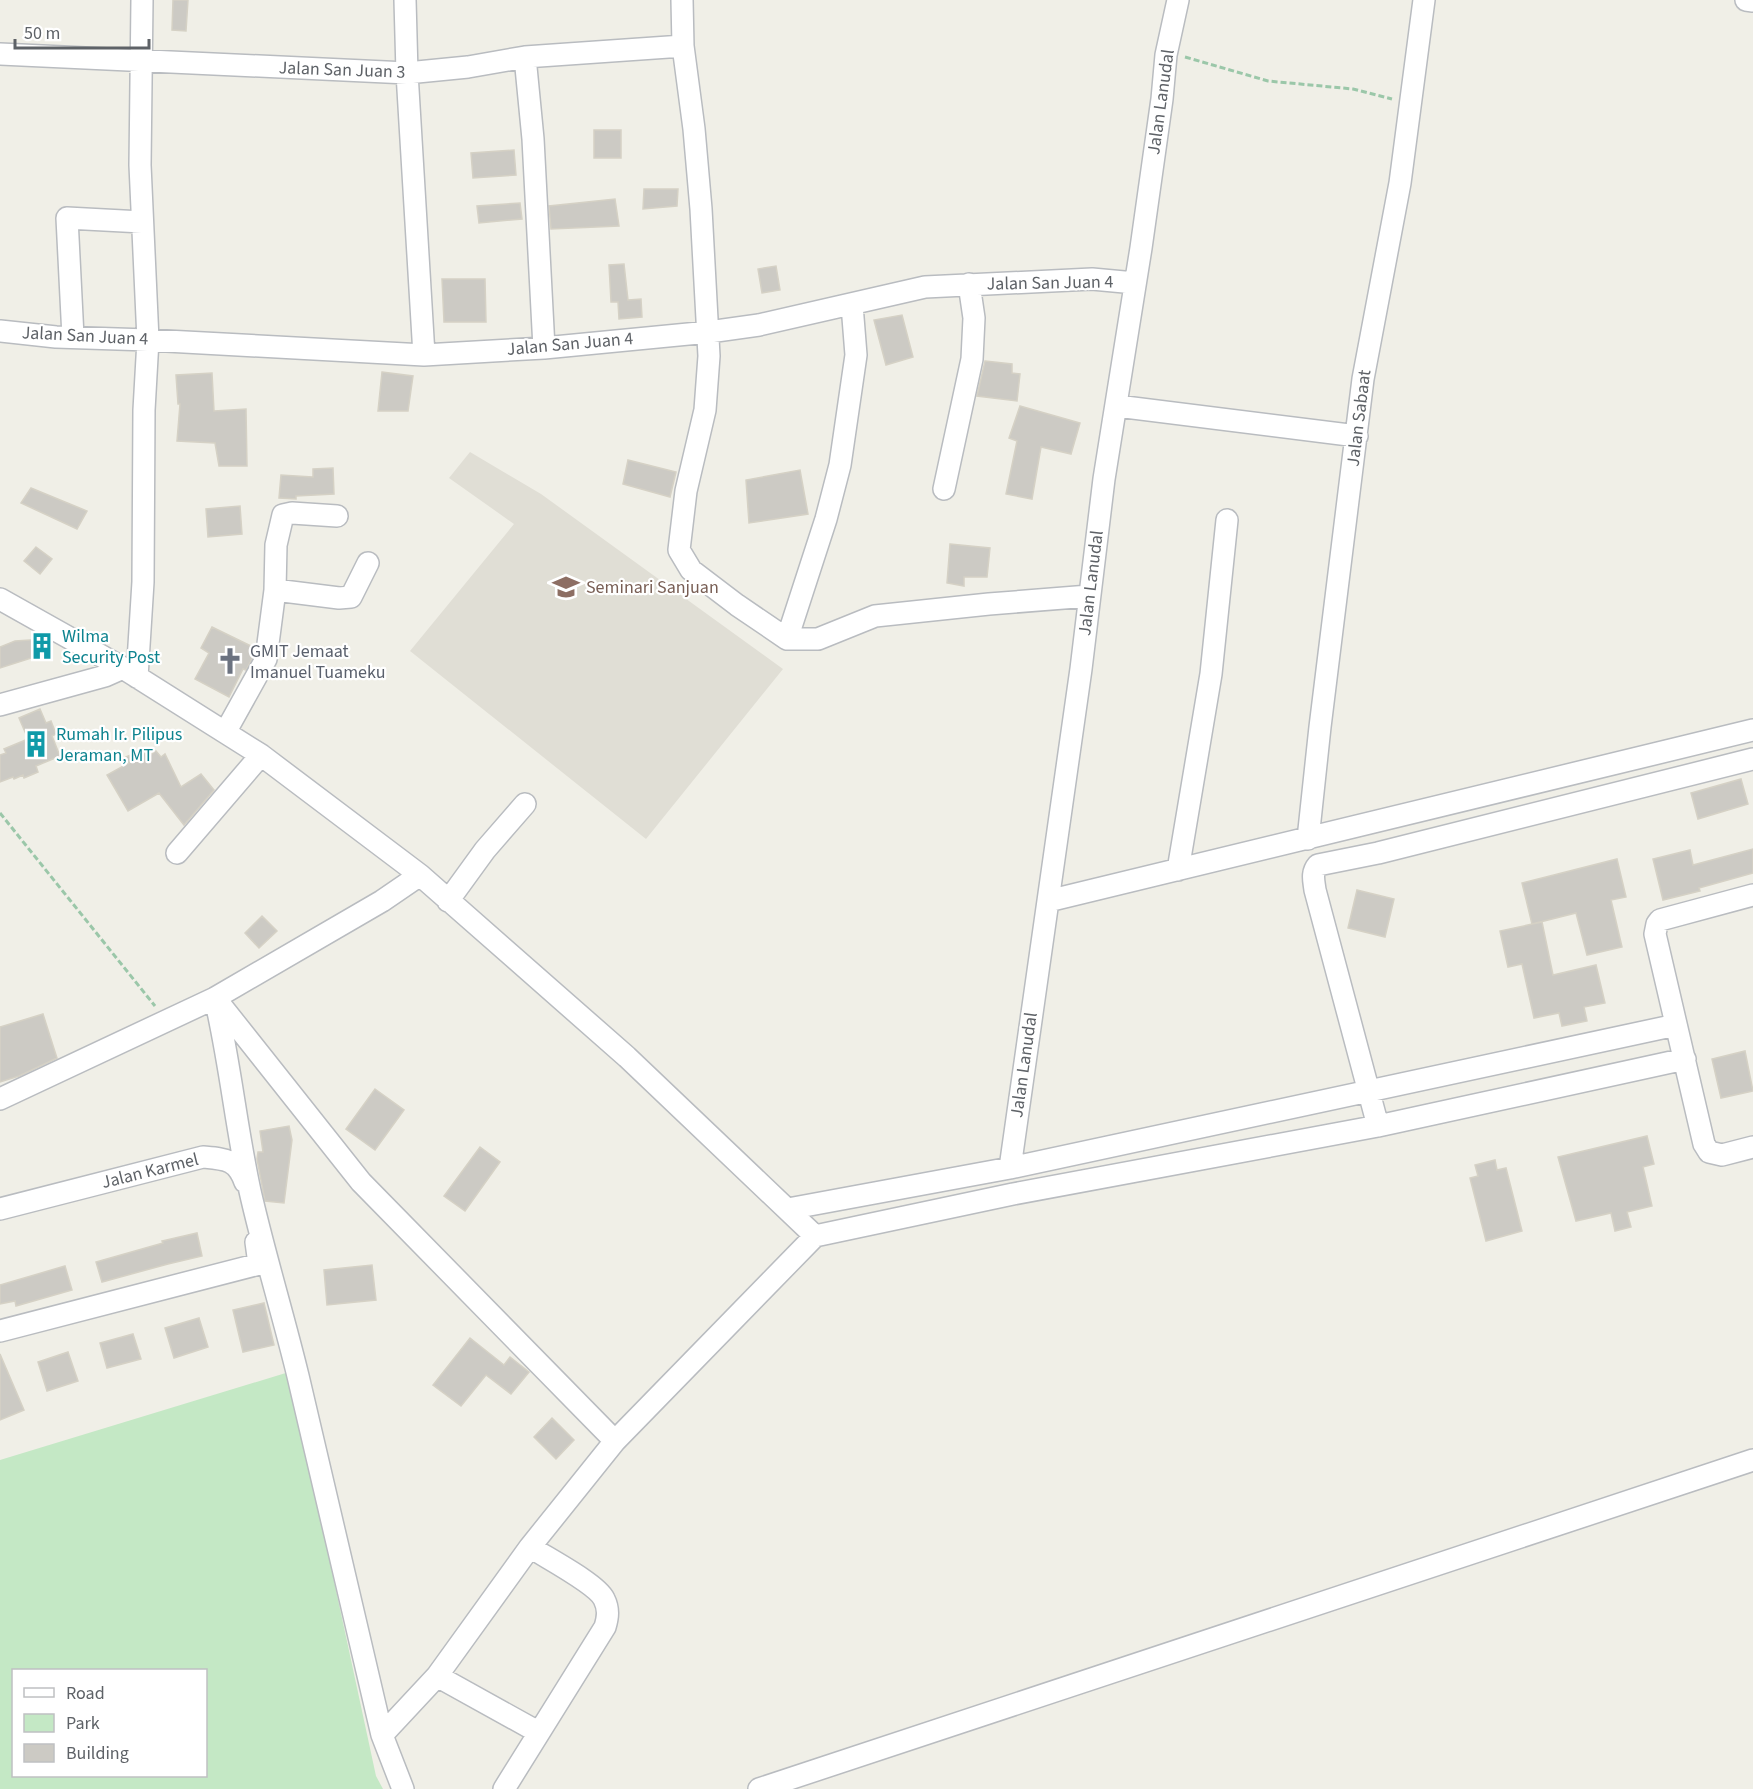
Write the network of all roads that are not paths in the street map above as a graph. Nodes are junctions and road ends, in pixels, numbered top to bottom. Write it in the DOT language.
graph roads {
  1 [pos="142,0"];
  2 [pos="405,0"];
  3 [pos="682,0"];
  4 [pos="1178,0"];
  5 [pos="1424,0"];
  6 [pos="1746,0"];
  7 [pos="1753,1"];
  8 [pos="683,46"];
  9 [pos="0,54"];
  10 [pos="525,57"];
  11 [pos="141,62"];
  12 [pos="407,73"];
  13 [pos="142,222"];
  14 [pos="1135,283"];
  15 [pos="969,284"];
  16 [pos="852,305"];
  17 [pos="0,331"];
  18 [pos="709,332"];
  19 [pos="73,337"];
  20 [pos="148,340"];
  21 [pos="544,348"];
  22 [pos="424,355"];
  23 [pos="1117,406"];
  24 [pos="1357,436"];
  25 [pos="944,489"];
  26 [pos="337,516"];
  27 [pos="1227,520"];
  28 [pos="368,563"];
  29 [pos="275,590"];
  30 [pos="1089,596"];
  31 [pos="0,599"];
  32 [pos="787,639"];
  33 [pos="130,673"];
  34 [pos="0,705"];
  35 [pos="1753,730"];
  36 [pos="226,731"];
  37 [pos="261,755"];
  38 [pos="1753,759"];
  39 [pos="525,804"];
  40 [pos="1308,839"];
  41 [pos="177,853"];
  42 [pos="1178,870"];
  43 [pos="420,875"];
  44 [pos="1753,895"];
  45 [pos="448,901"];
  46 [pos="1048,901"];
  47 [pos="214,998"];
  48 [pos="1676,1025"];
  49 [pos="1685,1059"];
  50 [pos="1368,1091"];
  51 [pos="0,1099"];
  52 [pos="1378,1126"];
  53 [pos="1753,1147"];
  54 [pos="1059,1157"];
  55 [pos="1010,1167"];
  56 [pos="1065,1185"];
  57 [pos="0,1209"];
  58 [pos="788,1209"];
  59 [pos="815,1236"];
  60 [pos="0,1331"];
  61 [pos="615,1441"];
  62 [pos="1753,1460"];
  63 [pos="530,1547"];
  64 [pos="437,1676"];
  65 [pos="538,1732"];
  66 [pos="382,1735"];
  67 [pos="403,1789"];
  68 [pos="504,1789"];
  69 [pos="759,1789"];
  1 -- 11 [label="street"];
  2 -- 12 [label="street"];
  3 -- 8 [label="street"];
  4 -- 14 [label="street, Jalan Lanudal"];
  5 -- 24 [label="street, Jalan Sabaat"];
  6 -- 7 [label="street"];
  8 -- 10 [label="street, Jalan San Juan 3"];
  8 -- 18 [label="street"];
  9 -- 11 [label="street, Jalan San Juan 3"];
  10 -- 12 [label="street, Jalan San Juan 3"];
  10 -- 21 [label="street"];
  11 -- 12 [label="street, Jalan San Juan 3"];
  11 -- 13 [label="street"];
  12 -- 22 [label="street"];
  13 -- 19 [label="street"];
  13 -- 20 [label="street"];
  14 -- 15 [label="street, Jalan San Juan 4"];
  14 -- 23 [label="street, Jalan Lanudal"];
  15 -- 16 [label="street, Jalan San Juan 4"];
  15 -- 25 [label="street"];
  16 -- 18 [label="street, Jalan San Juan 4"];
  16 -- 32 [label="street"];
  17 -- 19 [label="street, Jalan San Juan 4"];
  18 -- 21 [label="street, Jalan San Juan 4"];
  18 -- 32 [label="street"];
  19 -- 20 [label="street, Jalan San Juan 4"];
  20 -- 22 [label="street, Jalan San Juan 4"];
  20 -- 33 [label="street"];
  21 -- 22 [label="street, Jalan San Juan 4"];
  23 -- 24 [label="street"];
  23 -- 30 [label="street, Jalan Lanudal"];
  24 -- 40 [label="street, Jalan Sabaat"];
  26 -- 29 [label="street"];
  27 -- 42 [label="street"];
  28 -- 29 [label="street"];
  29 -- 36 [label="street"];
  30 -- 32 [label="street"];
  30 -- 46 [label="street, Jalan Lanudal"];
  31 -- 33 [label="street"];
  33 -- 34 [label="street"];
  33 -- 36 [label="street"];
  35 -- 40 [label="street"];
  36 -- 37 [label="street"];
  37 -- 41 [label="street"];
  37 -- 43 [label="street"];
  38 -- 50 [label="street"];
  39 -- 45 [label="street"];
  40 -- 42 [label="street"];
  42 -- 46 [label="street"];
  43 -- 45 [label="street"];
  43 -- 47 [label="street"];
  44 -- 48 [label="street"];
  45 -- 58 [label="street"];
  46 -- 55 [label="street, Jalan Lanudal"];
  47 -- 51 [label="street"];
  47 -- 61 [label="street"];
  47 -- 66 [label="street"];
  48 -- 49 [label="street"];
  48 -- 50 [label="street"];
  49 -- 52 [label="street"];
  49 -- 53 [label="street"];
  50 -- 52 [label="street"];
  50 -- 54 [label="street"];
  52 -- 56 [label="street"];
  54 -- 55 [label="street"];
  54 -- 56 [label="street"];
  55 -- 58 [label="street"];
  56 -- 59 [label="street"];
  57 -- 60 [label="street, Jalan Karmel"];
  58 -- 59 [label="street"];
  59 -- 61 [label="street"];
  61 -- 63 [label="street"];
  62 -- 69 [label="street"];
  63 -- 64 [label="street"];
  63 -- 65 [label="street"];
  64 -- 65 [label="street"];
  64 -- 66 [label="street"];
  65 -- 68 [label="street"];
  66 -- 67 [label="street"];
}
